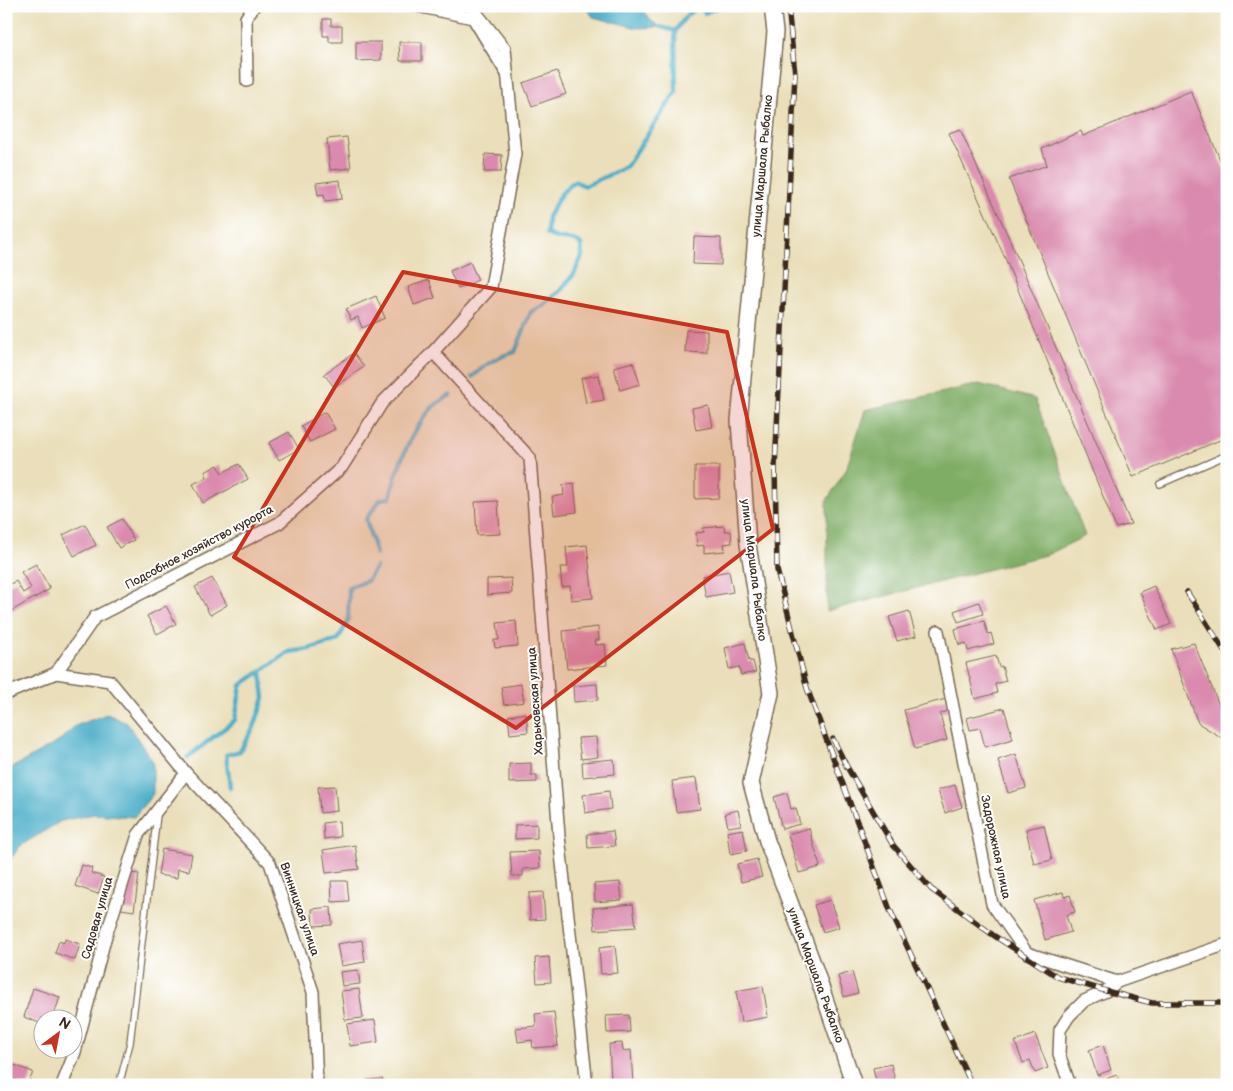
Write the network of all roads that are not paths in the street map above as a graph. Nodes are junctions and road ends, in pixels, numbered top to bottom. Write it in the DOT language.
graph roads {
  1 [pos="254,6"];
  2 [pos="417,6"];
  3 [pos="471,6"];
  4 [pos="772,6"];
  5 [pos="509,78"];
  6 [pos="247,81"];
  7 [pos="433,352"];
  8 [pos="1227,455"];
  9 [pos="1160,484"];
  10 [pos="938,631"];
  11 [pos="56,673"];
  12 [pos="6,694"];
  13 [pos="186,773"];
  14 [pos="157,810"];
  15 [pos="1227,944"];
  16 [pos="1117,982"];
  17 [pos="62,1085"];
  18 [pos="119,1085"];
  19 [pos="317,1085"];
  20 [pos="587,1085"];
  21 [pos="854,1085"];
  22 [pos="1070,1085"];
  1 -- 6 [label="street"];
  2 -- 5 [label="street"];
  3 -- 5 [label="street, Подсобное хозяйство курорта"];
  4 -- 21 [label="street, улица Маршала Рыбалко"];
  5 -- 7 [label="street, Подсобное хозяйство курорта"];
  7 -- 11 [label="street, Подсобное хозяйство курорта"];
  7 -- 20 [label="street, Харьковская улица"];
  8 -- 9 [label="lane"];
  10 -- 16 [label="street, Задорожная улица"];
  11 -- 12 [label="street"];
  11 -- 13 [label="street, Винницкая улица"];
  13 -- 14 [label="street, Садовая улица"];
  13 -- 19 [label="street, Винницкая улица"];
  14 -- 17 [label="street, Садовая улица"];
  14 -- 18 [label="lane"];
  15 -- 16 [label="street"];
  16 -- 22 [label="street"];
}
